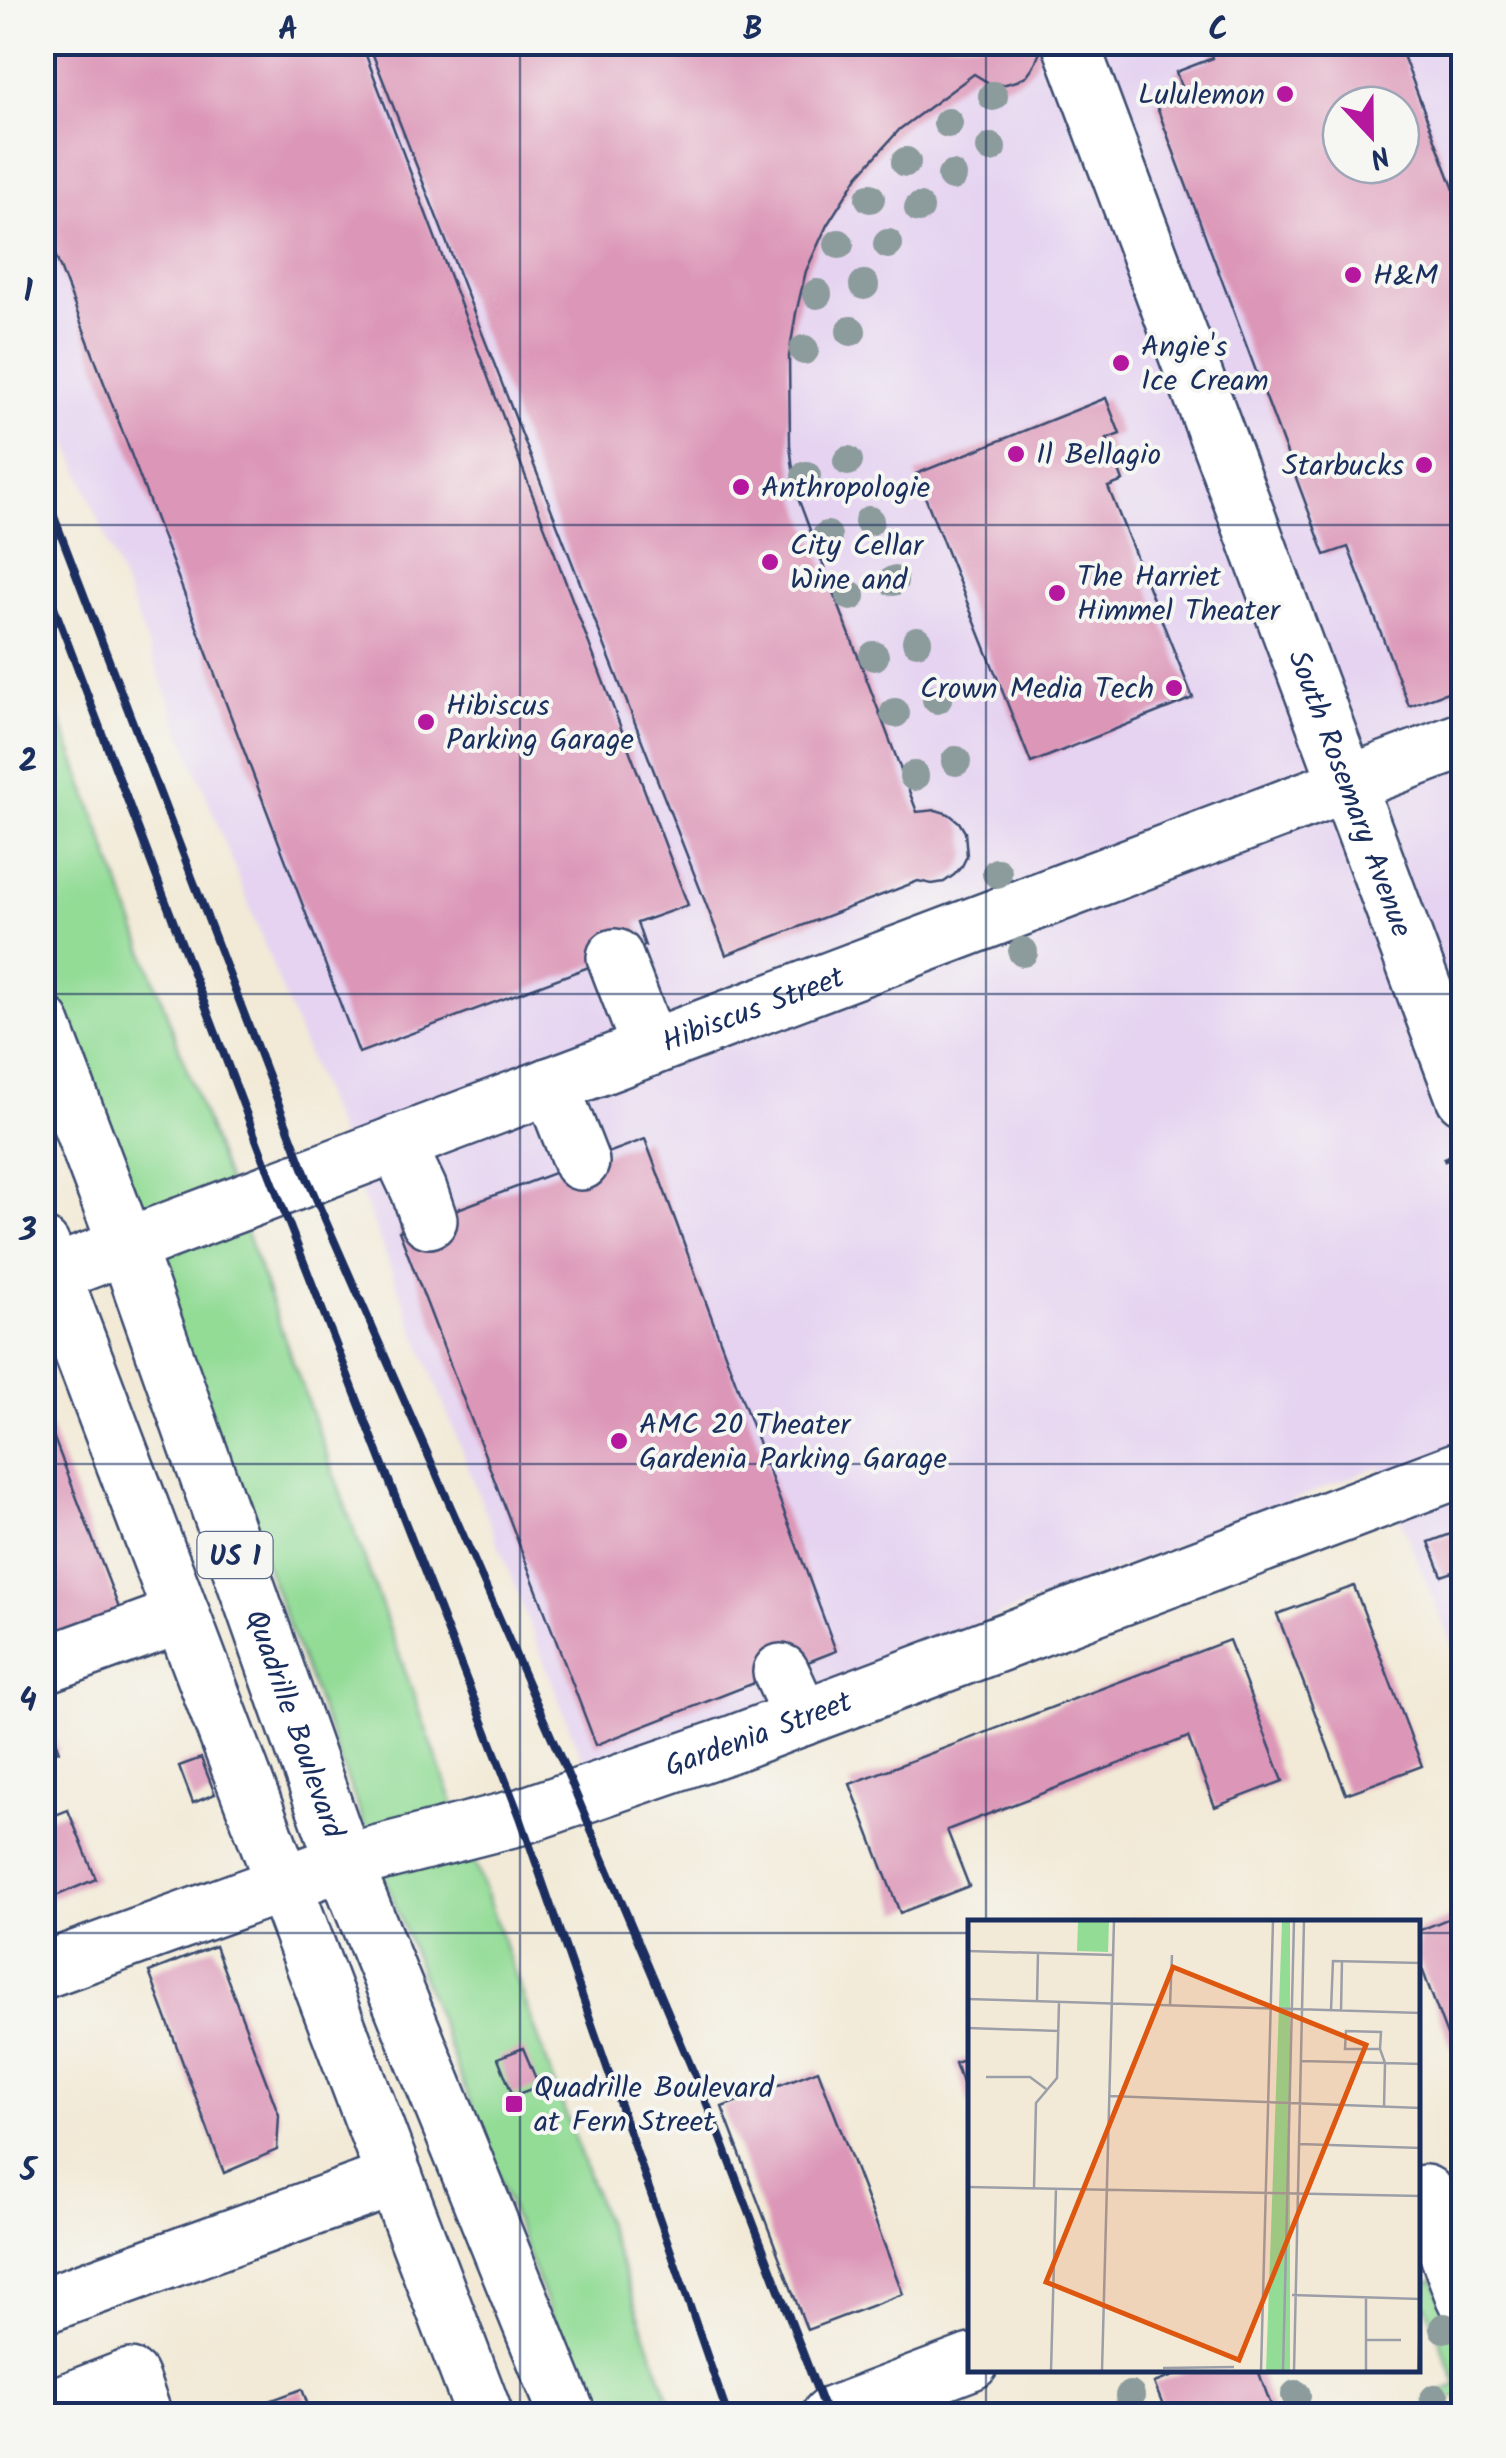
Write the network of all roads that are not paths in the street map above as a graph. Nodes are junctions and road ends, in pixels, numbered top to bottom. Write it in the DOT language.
graph roads {
  1 [pos="1070,42"];
  2 [pos="1464,740"];
  3 [pos="1345,785"];
  4 [pos="615,958"];
  5 [pos="42,1023"];
  6 [pos="650,1048"];
  7 [pos="551,1085"];
  8 [pos="1464,1097"];
  9 [pos="397,1143"];
  10 [pos="581,1162"];
  11 [pos="430,1220"];
  12 [pos="127,1247"];
  13 [pos="46,1266"];
  14 [pos="1464,1468"];
  15 [pos="182,1615"];
  16 [pos="42,1666"];
  17 [pos="344,1862"];
  18 [pos="284,1883"];
  19 [pos="42,1971"];
  20 [pos="395,2178"];
  21 [pos="1436,2189"];
  22 [pos="1464,2297"];
  23 [pos="42,2306"];
  24 [pos="968,2363"];
  25 [pos="42,2412"];
  26 [pos="144,2416"];
  27 [pos="485,2416"];
  28 [pos="568,2416"];
  29 [pos="829,2416"];
  1 -- 3 [label="street, South Rosemary Avenue"];
  2 -- 3 [label="street, Hibiscus Street"];
  3 -- 6 [label="street, Hibiscus Street"];
  3 -- 8 [label="street, South Rosemary Avenue"];
  4 -- 6 [label="street"];
  5 -- 12 [label="street, Quadrille Boulevard / US 1"];
  6 -- 7 [label="street, Hibiscus Street"];
  7 -- 9 [label="street, Hibiscus Street"];
  7 -- 10 [label="street"];
  9 -- 11 [label="street"];
  9 -- 12 [label="street, Hibiscus Street"];
  12 -- 13 [label="street, Hibiscus Street"];
  12 -- 17 [label="street, Quadrille Boulevard / US 1"];
  13 -- 15 [label="street, US 1"];
  14 -- 17 [label="street, Gardenia Street"];
  15 -- 16 [label="street"];
  15 -- 18 [label="street, US 1"];
  17 -- 18 [label="street, Gardenia Street"];
  17 -- 28 [label="street, Quadrille Boulevard / US 1"];
  18 -- 19 [label="street, Gardenia Street"];
  18 -- 20 [label="street, US 1"];
  20 -- 23 [label="street"];
  20 -- 27 [label="street, US 1"];
  21 -- 22 [label="street"];
  24 -- 29 [label="street"];
  25 -- 26 [label="street"];
}
